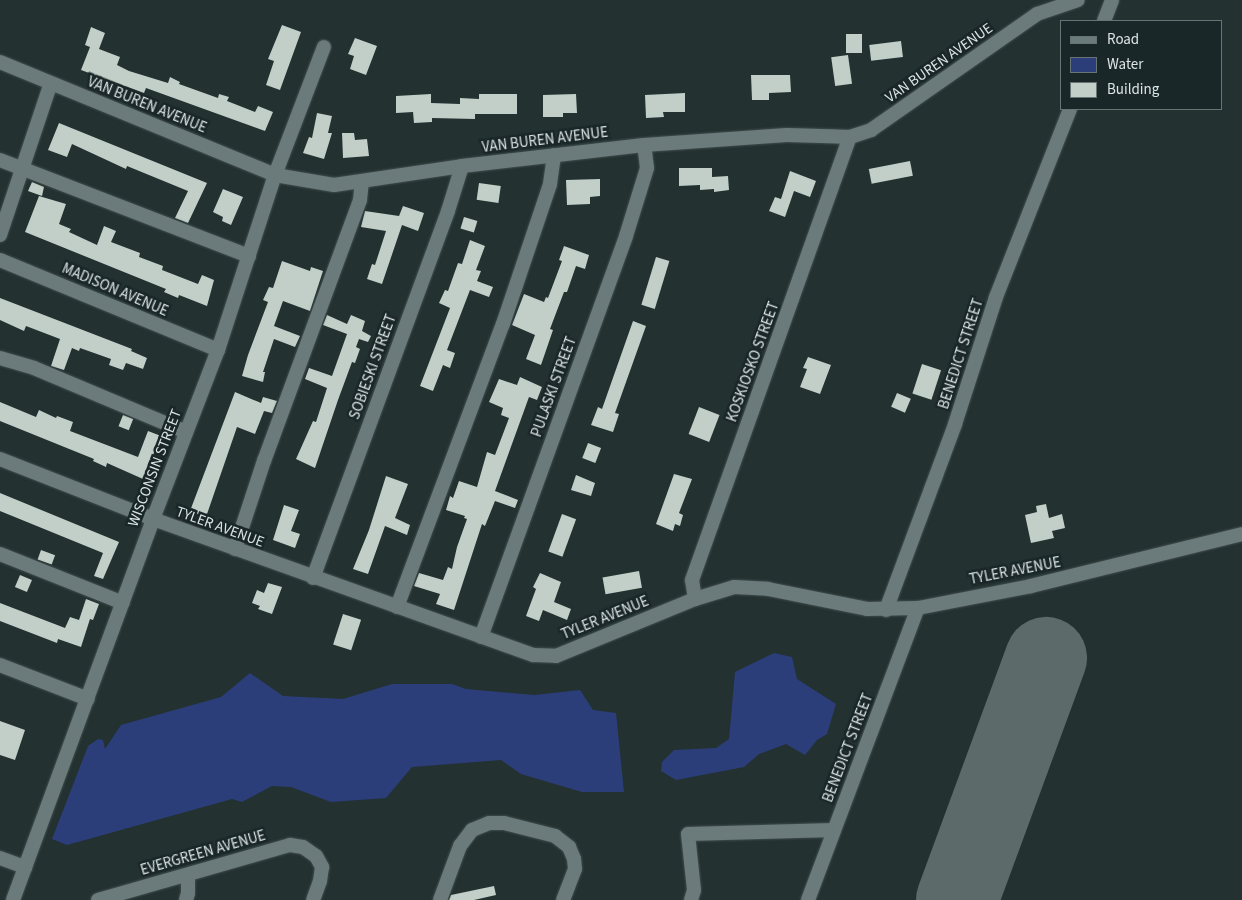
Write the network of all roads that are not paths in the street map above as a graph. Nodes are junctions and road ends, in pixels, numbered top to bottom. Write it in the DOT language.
graph roads {
  1 [pos="1078,0"];
  2 [pos="1112,0"];
  3 [pos="1104,20"];
  4 [pos="324,47"];
  5 [pos="0,62"];
  6 [pos="51,83"];
  7 [pos="1070,110"];
  8 [pos="850,137"];
  9 [pos="644,145"];
  10 [pos="554,156"];
  11 [pos="0,160"];
  12 [pos="462,166"];
  13 [pos="22,168"];
  14 [pos="275,175"];
  15 [pos="362,181"];
  16 [pos="0,235"];
  17 [pos="248,256"];
  18 [pos="0,260"];
  19 [pos="218,350"];
  20 [pos="0,358"];
  21 [pos="186,432"];
  22 [pos="0,459"];
  23 [pos="153,519"];
  24 [pos="1242,534"];
  25 [pos="235,550"];
  26 [pos="0,554"];
  27 [pos="313,578"];
  28 [pos="695,599"];
  29 [pos="123,603"];
  30 [pos="397,607"];
  31 [pos="918,608"];
  32 [pos="886,610"];
  33 [pos="482,638"];
  34 [pos="0,665"];
  35 [pos="88,699"];
  36 [pos="834,830"];
  37 [pos="0,858"];
  38 [pos="25,867"];
  39 [pos="188,876"];
  40 [pos="13,900"];
  41 [pos="98,900"];
  42 [pos="186,900"];
  43 [pos="313,900"];
  44 [pos="440,900"];
  45 [pos="563,900"];
  46 [pos="691,900"];
  47 [pos="808,900"];
  1 -- 8 [label="street, VAN BUREN AVENUE"];
  2 -- 3 [label="street"];
  4 -- 14 [label="street, WISCONSIN STREET"];
  5 -- 6 [label="street, VAN BUREN AVENUE"];
  6 -- 13 [label="street"];
  6 -- 14 [label="street, VAN BUREN AVENUE"];
  7 -- 32 [label="street, BENEDICT STREET"];
  8 -- 9 [label="street, VAN BUREN AVENUE"];
  8 -- 28 [label="street, KOSKIOSKO STREET"];
  9 -- 10 [label="street, VAN BUREN AVENUE"];
  9 -- 33 [label="street, PULASKI STREET"];
  10 -- 12 [label="street, VAN BUREN AVENUE"];
  10 -- 30 [label="street"];
  11 -- 13 [label="street"];
  12 -- 15 [label="street, VAN BUREN AVENUE"];
  12 -- 27 [label="street, SOBIESKI STREET"];
  13 -- 16 [label="street"];
  13 -- 17 [label="street"];
  14 -- 15 [label="street, VAN BUREN AVENUE"];
  14 -- 17 [label="street, WISCONSIN STREET"];
  15 -- 25 [label="street"];
  17 -- 19 [label="street, WISCONSIN STREET"];
  18 -- 19 [label="street, MADISON AVENUE"];
  19 -- 21 [label="street, WISCONSIN STREET"];
  20 -- 21 [label="street"];
  21 -- 23 [label="street, WISCONSIN STREET"];
  22 -- 23 [label="street, TYLER AVENUE"];
  23 -- 25 [label="street, TYLER AVENUE"];
  23 -- 29 [label="street, WISCONSIN STREET"];
  24 -- 31 [label="street, TYLER AVENUE"];
  25 -- 27 [label="street, TYLER AVENUE"];
  26 -- 29 [label="street"];
  27 -- 30 [label="street, TYLER AVENUE"];
  28 -- 32 [label="street, TYLER AVENUE"];
  28 -- 33 [label="street, TYLER AVENUE"];
  29 -- 35 [label="street, WISCONSIN STREET"];
  30 -- 33 [label="street, TYLER AVENUE"];
  31 -- 32 [label="street, TYLER AVENUE"];
  31 -- 36 [label="street, BENEDICT STREET"];
  34 -- 35 [label="street"];
  35 -- 38 [label="street, WISCONSIN STREET"];
  36 -- 46 [label="street"];
  36 -- 47 [label="street, BENEDICT STREET"];
  37 -- 38 [label="street"];
  38 -- 40 [label="street, WISCONSIN STREET"];
  39 -- 41 [label="street, EVERGREEN AVENUE"];
  39 -- 42 [label="street"];
  39 -- 43 [label="street, EVERGREEN AVENUE"];
  44 -- 45 [label="street"];
}
